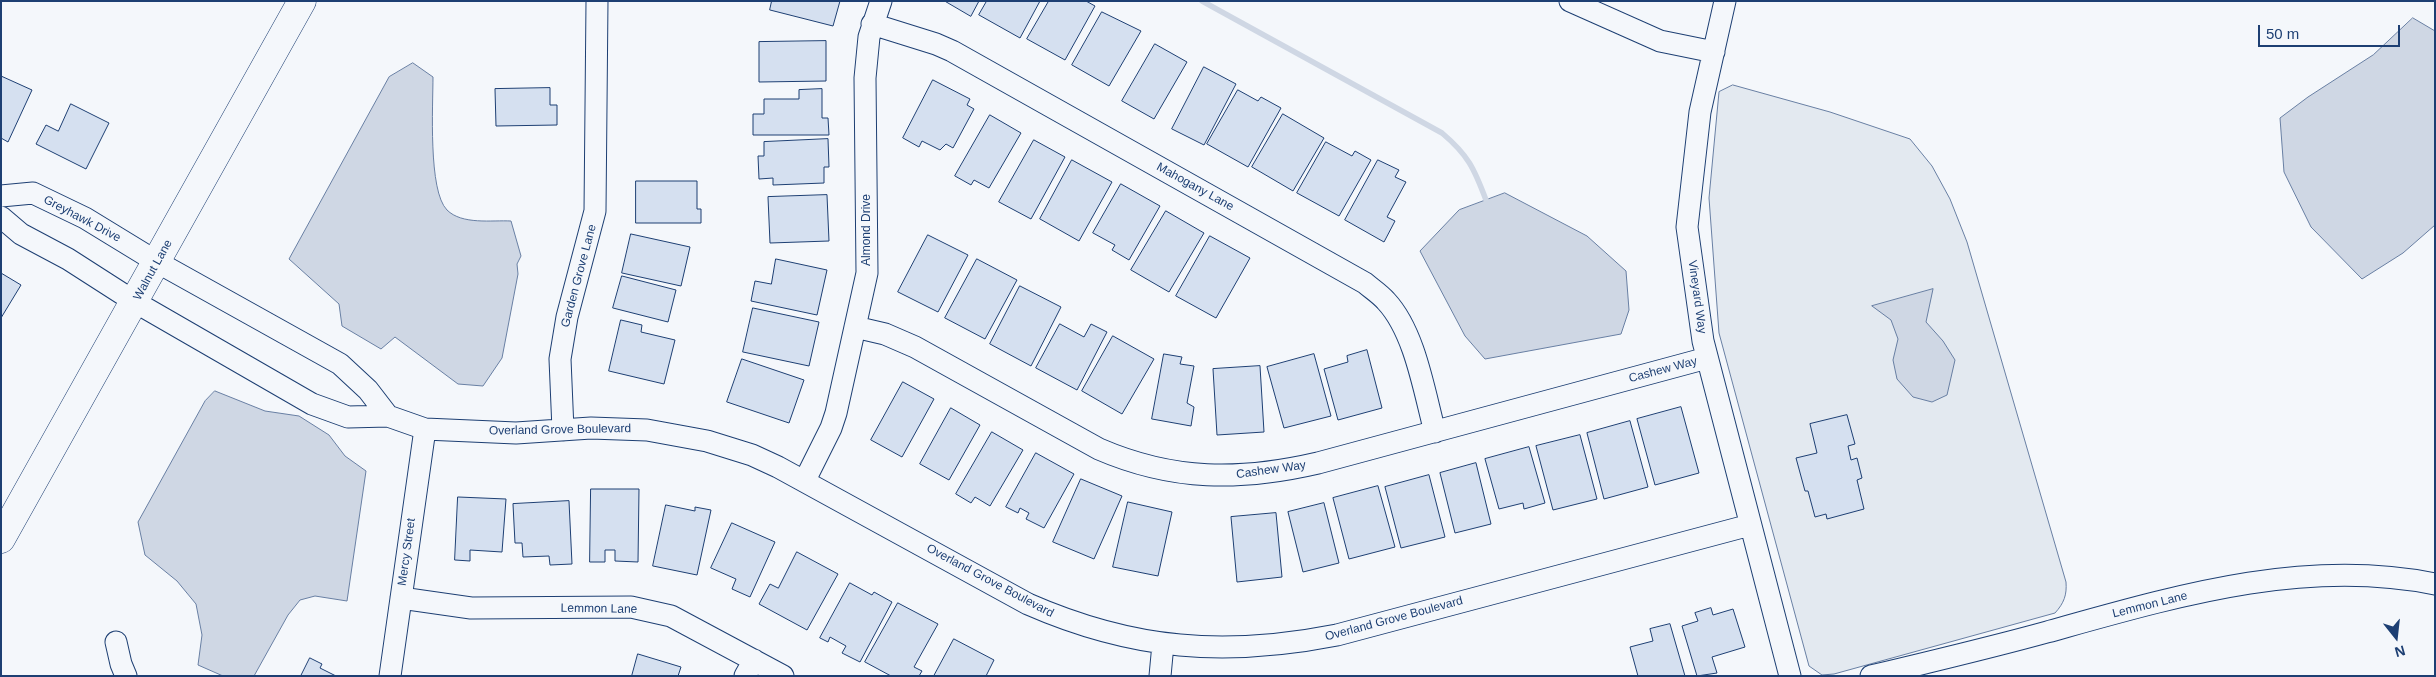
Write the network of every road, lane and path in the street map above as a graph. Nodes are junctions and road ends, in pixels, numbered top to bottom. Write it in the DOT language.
graph roads {
  1 [pos="302,1"];
  2 [pos="597,1"];
  3 [pos="881,1"];
  4 [pos="1570,1"];
  5 [pos="1725,1"];
  6 [pos="872,24"];
  7 [pos="1714,52"];
  8 [pos="1,196"];
  9 [pos="1,216"];
  10 [pos="157,262"];
  11 [pos="135,302"];
  12 [pos="855,327"];
  13 [pos="1707,358"];
  14 [pos="388,416"];
  15 [pos="425,429"];
  16 [pos="563,430"];
  17 [pos="1435,432"];
  18 [pos="804,480"];
  19 [pos="1750,524"];
  20 [pos="1,538"];
  21 [pos="2435,584"];
  22 [pos="401,598"];
  23 [pos="116,642"];
  24 [pos="1163,644"];
  25 [pos="749,668"];
  26 [pos="126,676"];
  27 [pos="390,676"];
  28 [pos="783,676"];
  29 [pos="1160,676"];
  30 [pos="1790,676"];
  31 [pos="1871,676"];
  1 -- 10 [label="main road, Walnut Lane"];
  2 -- 16 [label="street, Garden Grove Lane"];
  3 -- 6 [label="street, Almond Drive"];
  4 -- 7 [label="street"];
  5 -- 7 [label="street, Vineyard Way"];
  6 -- 12 [label="street, Almond Drive"];
  6 -- 17 [label="street, Mahogany Lane"];
  7 -- 13 [label="street, Vineyard Way"];
  8 -- 10 [label="street, Greyhawk Drive"];
  9 -- 11 [label="street"];
  10 -- 11 [label="main road, Walnut Lane"];
  10 -- 14 [label="street"];
  11 -- 14 [label="street, Overland Grove Boulevard"];
  11 -- 20 [label="main road, Walnut Lane"];
  12 -- 17 [label="street, Cashew Way"];
  12 -- 18 [label="street, Almond Drive"];
  13 -- 17 [label="street, Cashew Way"];
  13 -- 19 [label="street, Vineyard Way"];
  14 -- 15 [label="street, Overland Grove Boulevard"];
  15 -- 16 [label="street, Overland Grove Boulevard"];
  15 -- 22 [label="street, Mercy Street"];
  16 -- 18 [label="street, Overland Grove Boulevard"];
  18 -- 24 [label="street, Overland Grove Boulevard"];
  19 -- 24 [label="street, Overland Grove Boulevard"];
  19 -- 30 [label="street, Vineyard Way"];
  21 -- 31 [label="street, Lemmon Lane"];
  22 -- 25 [label="street, Lemmon Lane"];
  22 -- 27 [label="street, Mercy Street"];
  23 -- 26 [label="street"];
  24 -- 29 [label="street"];
  25 -- 28 [label="street, Lemmon Lane"];
}
